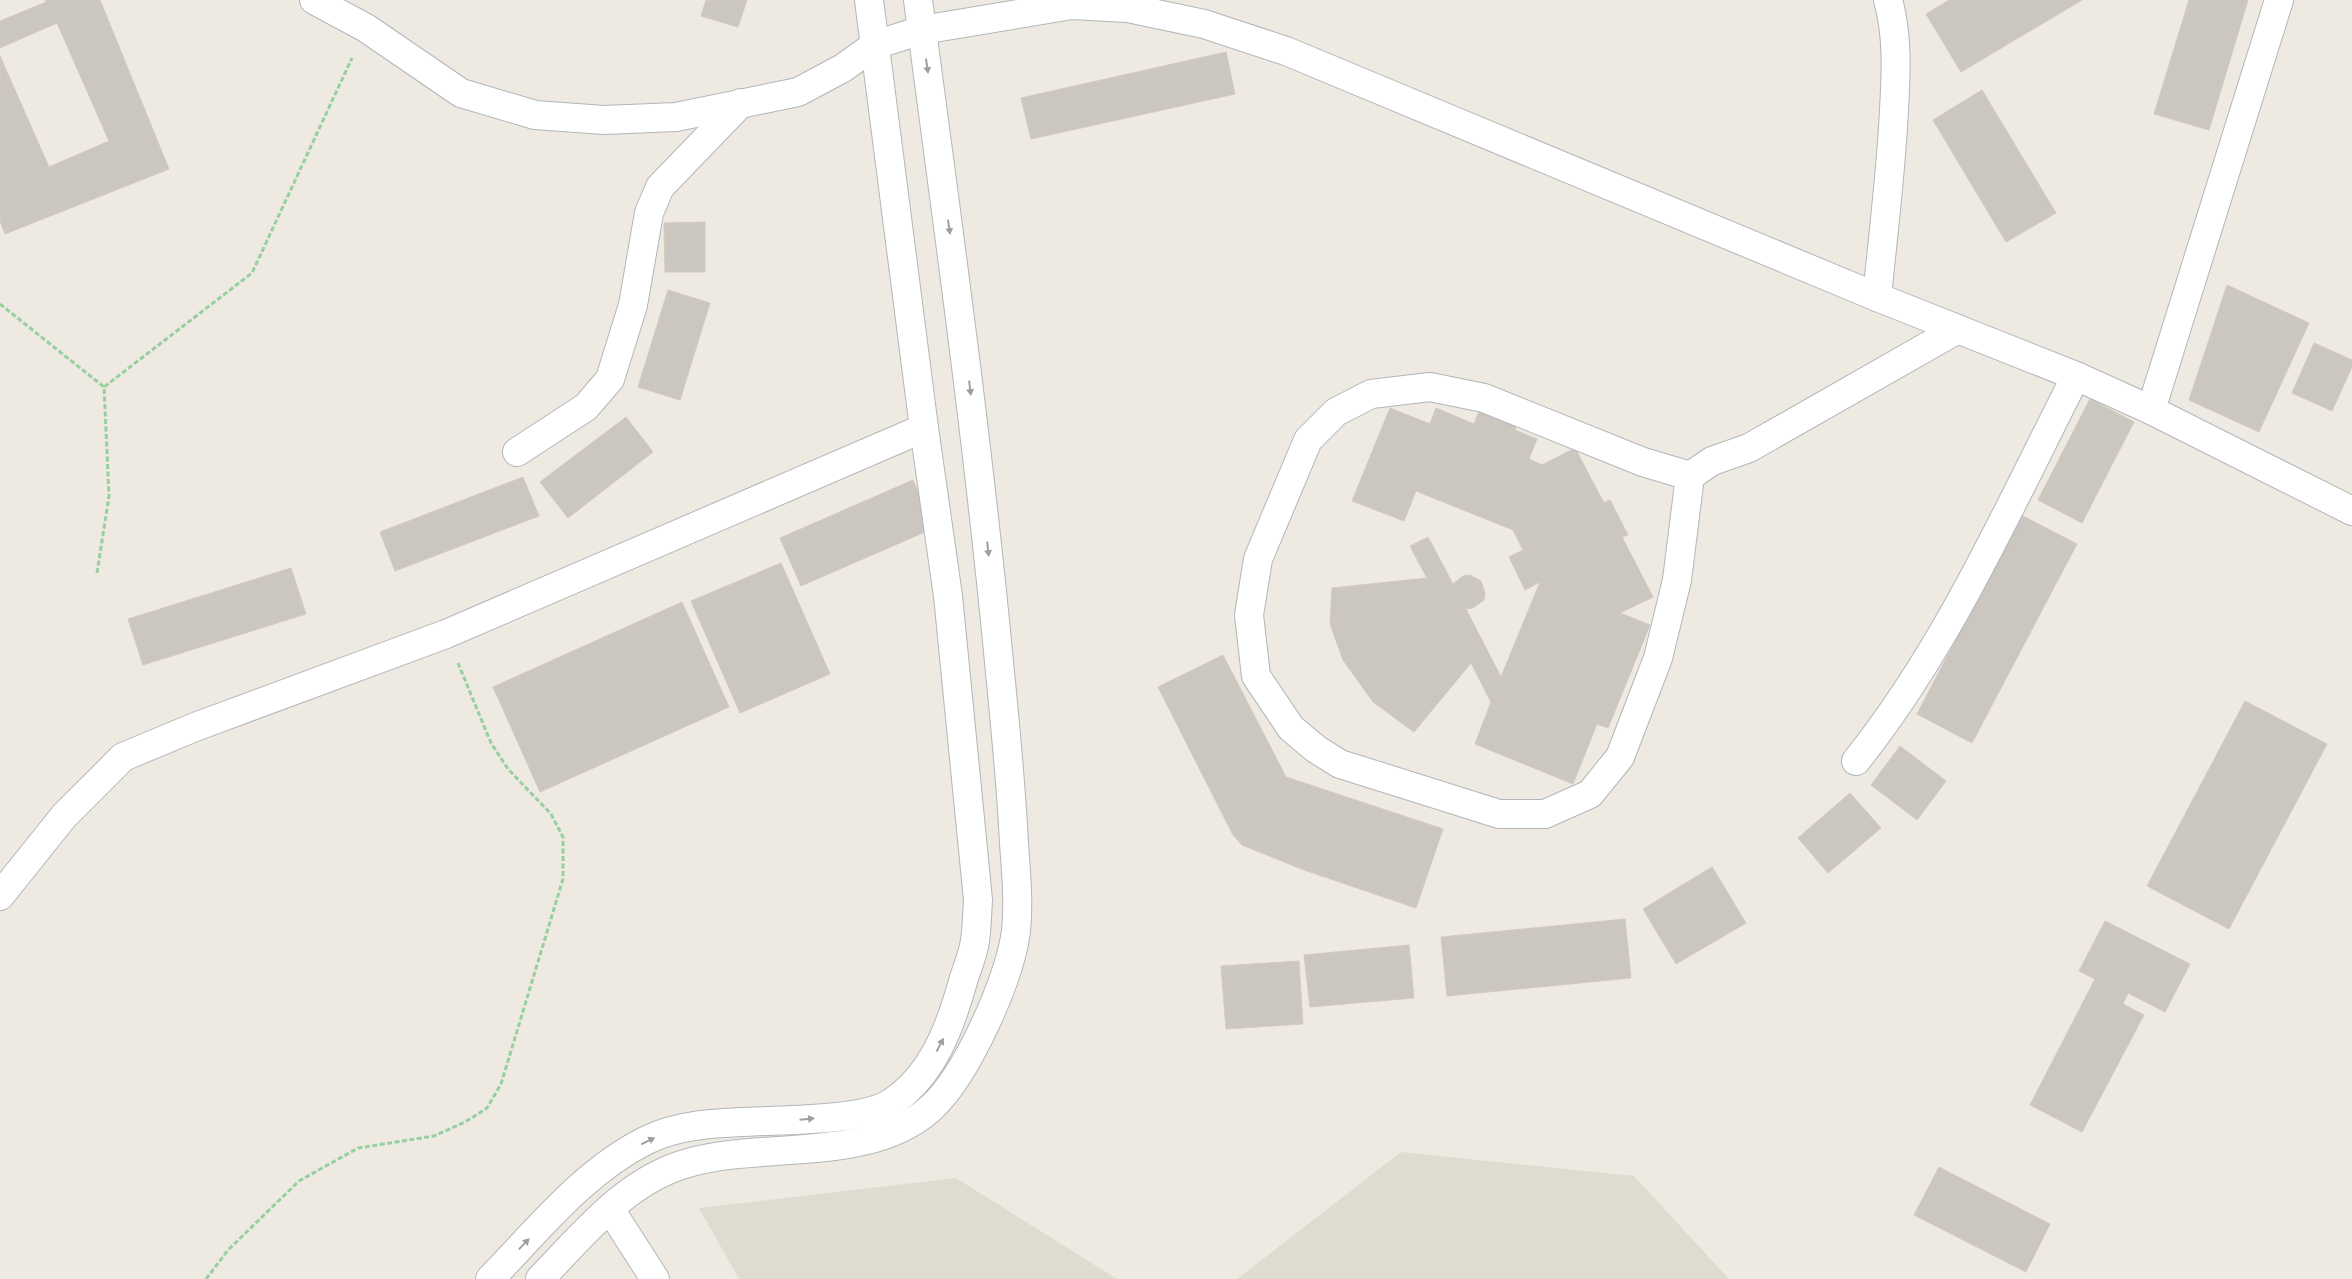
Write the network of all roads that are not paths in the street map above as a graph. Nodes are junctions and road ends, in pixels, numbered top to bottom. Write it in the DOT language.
graph roads {
  1 [pos="314,0"];
  2 [pos="870,0"];
  3 [pos="918,0"];
  4 [pos="1888,0"];
  5 [pos="2279,0"];
  6 [pos="922,30"];
  7 [pos="875,45"];
  8 [pos="741,104"];
  9 [pos="1877,297"];
  10 [pos="1958,329"];
  11 [pos="2076,376"];
  12 [pos="2152,410"];
  13 [pos="924,428"];
  14 [pos="517,452"];
  15 [pos="1690,476"];
  16 [pos="2352,511"];
  17 [pos="1856,761"];
  18 [pos="0,896"];
  19 [pos="914,1082"];
  20 [pos="936,1104"];
  21 [pos="610,1209"];
  22 [pos="490,1279"];
  23 [pos="540,1279"];
  24 [pos="655,1279"];
  1 -- 8 [label="street"];
  2 -- 7 [label="street"];
  3 -- 6 [label="street"];
  4 -- 9 [label="street"];
  5 -- 12 [label="street"];
  6 -- 7 [label="street"];
  6 -- 9 [label="street"];
  6 -- 20 [label="street, one-way"];
  7 -- 8 [label="street"];
  7 -- 13 [label="street"];
  8 -- 14 [label="street"];
  9 -- 10 [label="street"];
  10 -- 11 [label="street"];
  10 -- 15 [label="street"];
  11 -- 12 [label="street"];
  11 -- 17 [label="street"];
  12 -- 16 [label="street"];
  13 -- 18 [label="street"];
  19 -- 13 [label="street, one-way"];
  15 -- 15 [label="street"];
  19 -- 20 [label="street"];
  22 -- 19 [label="street, one-way"];
  20 -- 21 [label="street"];
  21 -- 23 [label="street"];
  21 -- 24 [label="street"];
}
